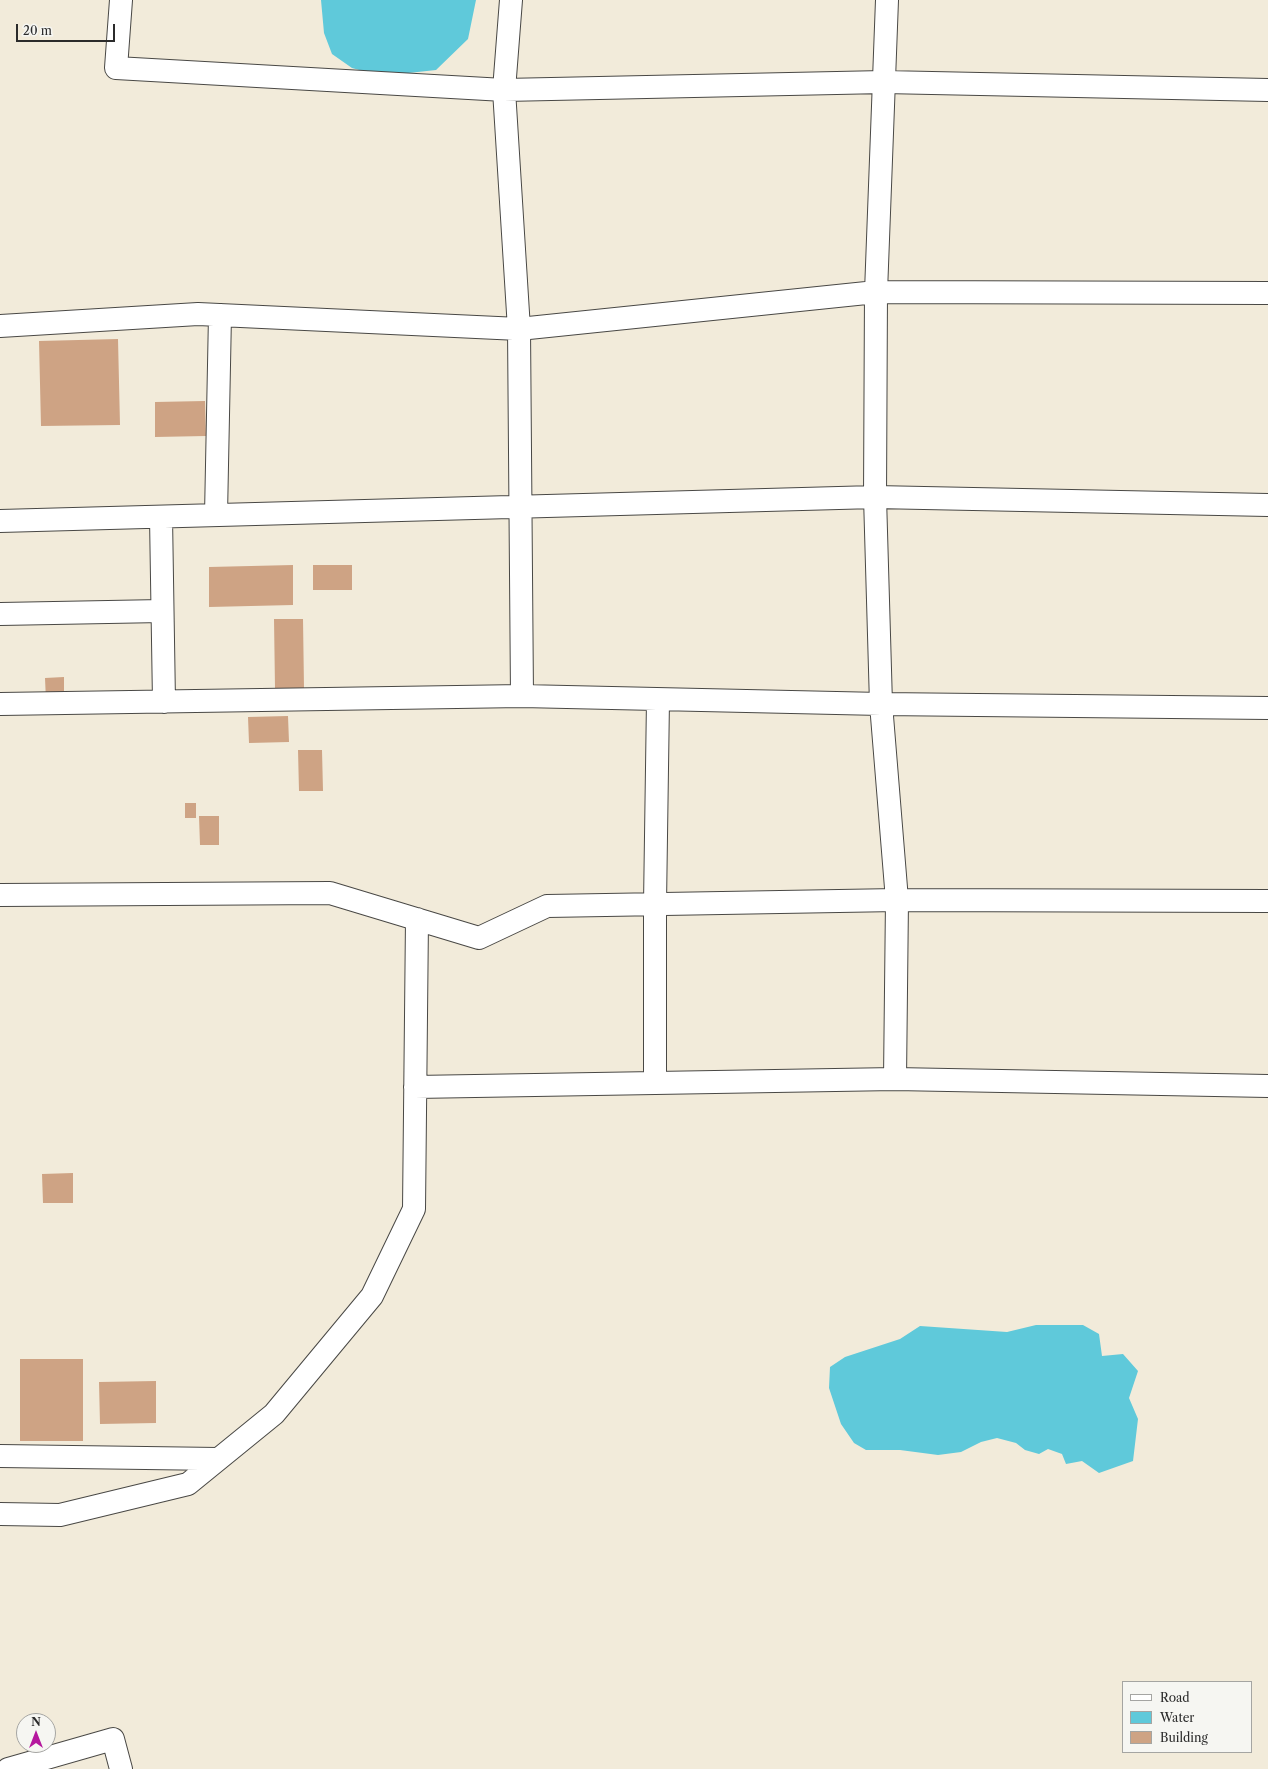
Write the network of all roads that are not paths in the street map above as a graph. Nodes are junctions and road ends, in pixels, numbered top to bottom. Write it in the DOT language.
graph roads {
  1 [pos="121,0"];
  2 [pos="511,0"];
  3 [pos="887,0"];
  4 [pos="884,82"];
  5 [pos="504,90"];
  6 [pos="1268,90"];
  7 [pos="876,292"];
  8 [pos="1268,293"];
  9 [pos="220,315"];
  10 [pos="0,326"];
  11 [pos="519,328"];
  12 [pos="875,497"];
  13 [pos="1268,505"];
  14 [pos="521,507"];
  15 [pos="216,515"];
  16 [pos="160,517"];
  17 [pos="0,522"];
  18 [pos="162,611"];
  19 [pos="0,614"];
  20 [pos="522,696"];
  21 [pos="658,700"];
  22 [pos="164,702"];
  23 [pos="0,704"];
  24 [pos="881,704"];
  25 [pos="1268,708"];
  26 [pos="0,895"];
  27 [pos="897,900"];
  28 [pos="1268,901"];
  29 [pos="655,904"];
  30 [pos="417,919"];
  31 [pos="895,1079"];
  32 [pos="655,1083"];
  33 [pos="1268,1086"];
  34 [pos="415,1087"];
  35 [pos="0,1456"];
  36 [pos="218,1459"];
  37 [pos="0,1514"];
  38 [pos="8,1769"];
  39 [pos="121,1769"];
  1 -- 5 [label="street"];
  2 -- 5 [label="street"];
  3 -- 4 [label="street"];
  4 -- 5 [label="street"];
  4 -- 6 [label="street"];
  4 -- 7 [label="street"];
  5 -- 11 [label="street"];
  7 -- 8 [label="street"];
  7 -- 11 [label="street"];
  7 -- 12 [label="street"];
  9 -- 10 [label="street"];
  9 -- 11 [label="street"];
  9 -- 15 [label="street"];
  11 -- 14 [label="street"];
  12 -- 13 [label="street"];
  12 -- 14 [label="street"];
  12 -- 24 [label="street"];
  14 -- 15 [label="street"];
  14 -- 20 [label="street"];
  15 -- 16 [label="street"];
  16 -- 17 [label="street"];
  16 -- 18 [label="street"];
  18 -- 19 [label="street"];
  18 -- 22 [label="street"];
  20 -- 21 [label="street"];
  20 -- 22 [label="street"];
  21 -- 24 [label="street"];
  21 -- 29 [label="street"];
  22 -- 23 [label="street"];
  24 -- 25 [label="street"];
  24 -- 27 [label="street"];
  26 -- 30 [label="street"];
  27 -- 28 [label="street"];
  27 -- 29 [label="street"];
  27 -- 31 [label="street"];
  29 -- 30 [label="street"];
  29 -- 32 [label="street"];
  30 -- 34 [label="street"];
  31 -- 32 [label="street"];
  31 -- 33 [label="street"];
  32 -- 34 [label="street"];
  34 -- 36 [label="street"];
  35 -- 36 [label="street"];
  36 -- 37 [label="street"];
  38 -- 39 [label="street"];
}
